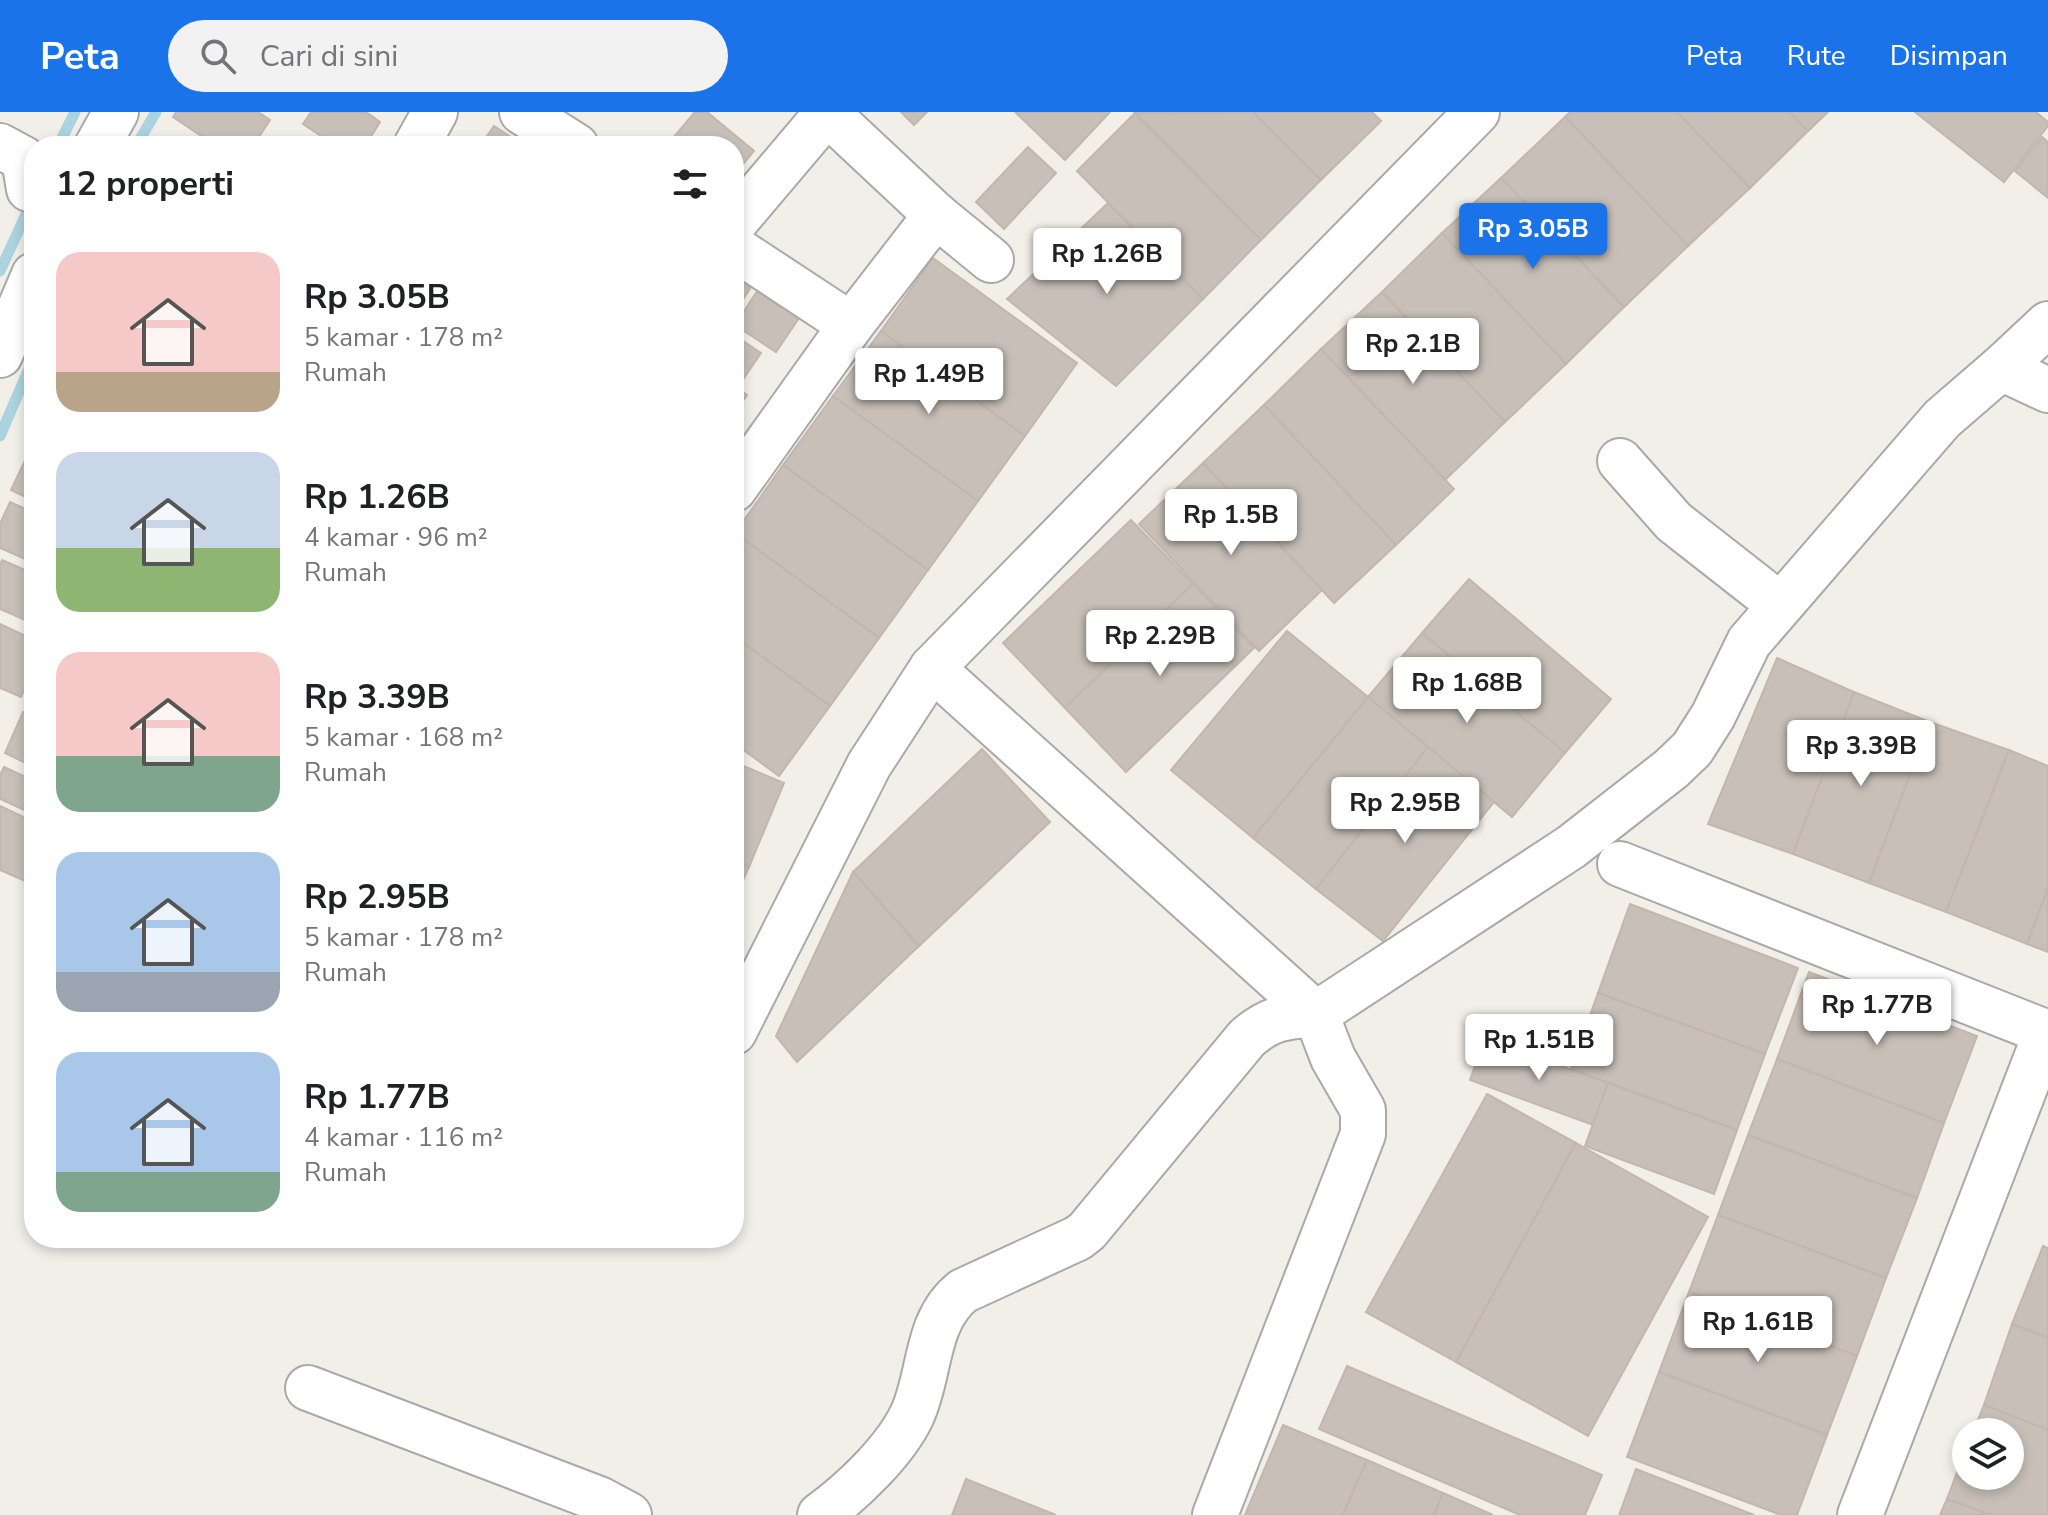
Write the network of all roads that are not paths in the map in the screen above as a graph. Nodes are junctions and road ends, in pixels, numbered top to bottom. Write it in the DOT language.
graph roads {
  1 [pos="116,112"];
  2 [pos="435,112"];
  3 [pos="826,112"];
  4 [pos="1477,112"];
  5 [pos="103,136"];
  6 [pos="422,136"];
  7 [pos="0,146"];
  8 [pos="24,193"];
  9 [pos="744,211"];
  10 [pos="936,215"];
  11 [pos="744,255"];
  12 [pos="991,260"];
  13 [pos="24,299"];
  14 [pos="2048,324"];
  15 [pos="851,325"];
  16 [pos="0,355"];
  17 [pos="2001,368"];
  18 [pos="2048,390"];
  19 [pos="1620,461"];
  20 [pos="744,472"];
  21 [pos="1780,605"];
  22 [pos="932,668"];
  23 [pos="1620,864"];
  24 [pos="744,1012"];
  25 [pos="1316,1014"];
  26 [pos="2047,1033"];
  27 [pos="308,1388"];
  28 [pos="629,1515"];
  29 [pos="820,1515"];
  30 [pos="1215,1515"];
  31 [pos="1860,1515"];
  1 -- 5 [label="street"];
  2 -- 6 [label="street"];
  3 -- 9 [label="street"];
  3 -- 10 [label="street"];
  4 -- 22 [label="street"];
  7 -- 8 [label="street"];
  10 -- 12 [label="street"];
  10 -- 15 [label="street"];
  11 -- 15 [label="street"];
  13 -- 16 [label="street"];
  14 -- 17 [label="street"];
  15 -- 20 [label="street"];
  17 -- 18 [label="street"];
  17 -- 21 [label="street"];
  19 -- 21 [label="street"];
  21 -- 25 [label="street"];
  22 -- 24 [label="street"];
  22 -- 25 [label="street"];
  23 -- 26 [label="street"];
  25 -- 29 [label="street"];
  25 -- 30 [label="street"];
  26 -- 31 [label="street"];
  27 -- 28 [label="street"];
}
